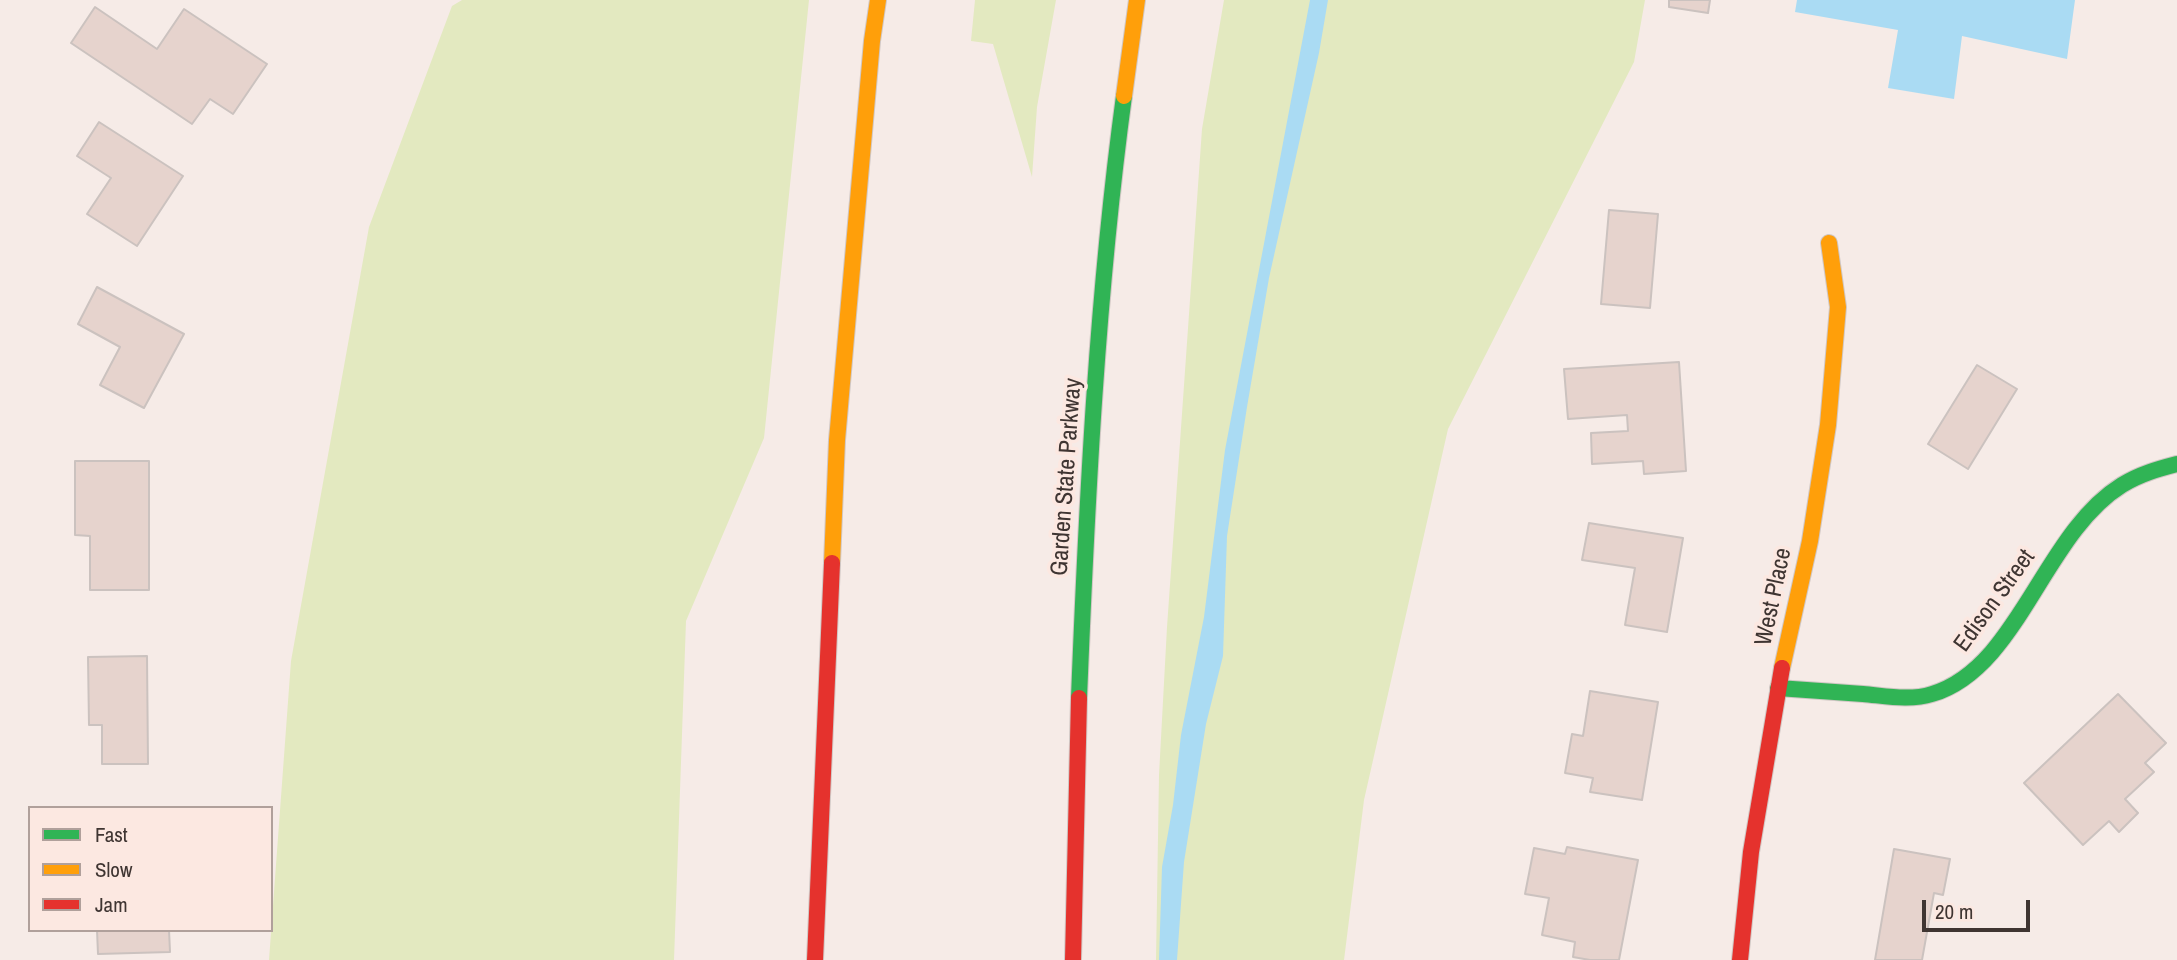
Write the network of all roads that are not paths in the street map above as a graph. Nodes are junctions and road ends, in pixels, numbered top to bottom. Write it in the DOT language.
graph roads {
  1 [pos="878,0"];
  2 [pos="1137,0"];
  3 [pos="1829,243"];
  4 [pos="2177,464"];
  5 [pos="1778,688"];
  6 [pos="815,960"];
  7 [pos="1073,960"];
  8 [pos="1740,960"];
  1 -- 6 [label="main road"];
  2 -- 7 [label="main road, Garden State Parkway"];
  3 -- 5 [label="main road, West Place"];
  4 -- 5 [label="main road, Edison Street"];
  5 -- 8 [label="main road, West Place"];
}
